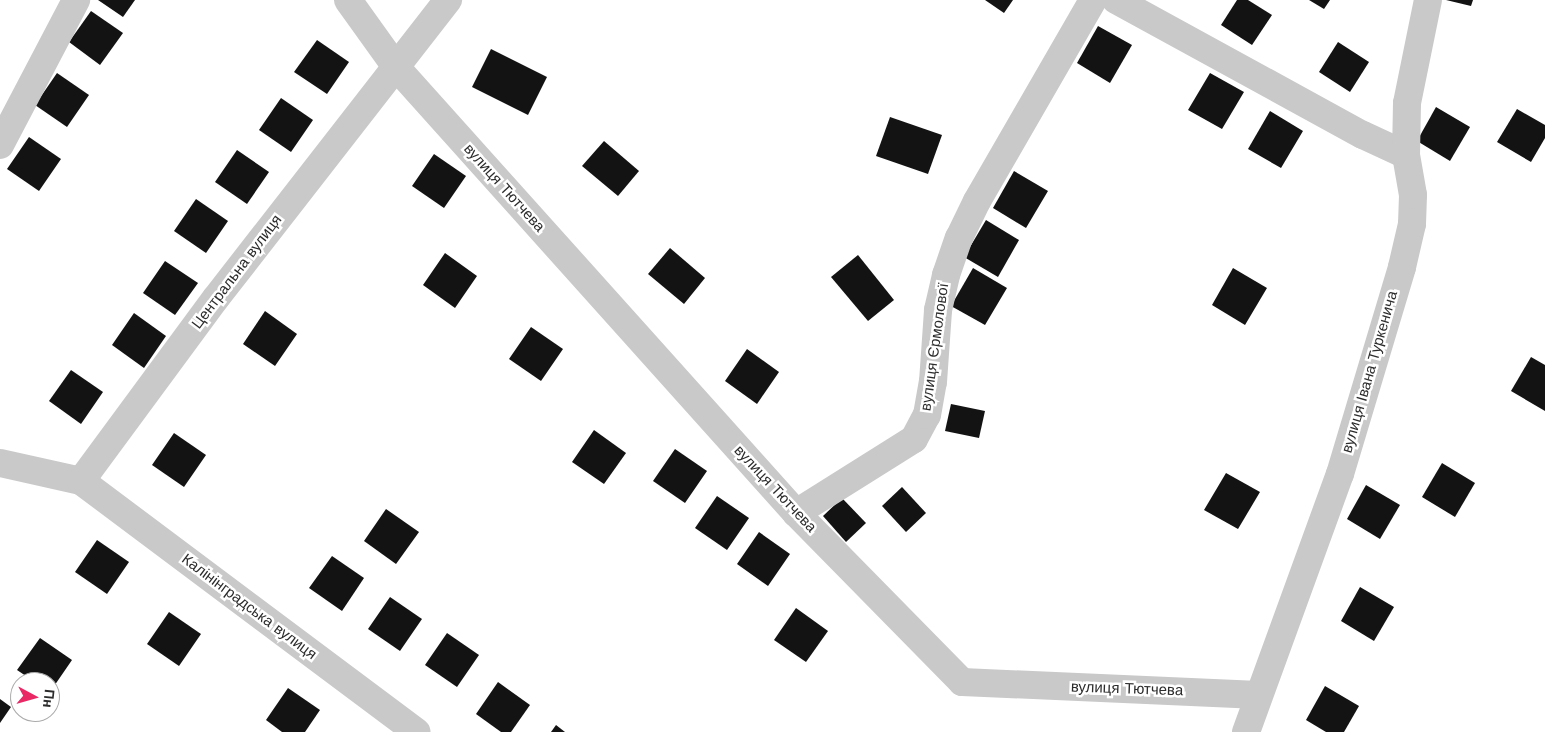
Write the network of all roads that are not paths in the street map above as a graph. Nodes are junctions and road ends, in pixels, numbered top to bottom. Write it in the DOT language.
graph roads {
  1 [pos="76,0"];
  2 [pos="348,0"];
  3 [pos="448,0"];
  4 [pos="1093,0"];
  5 [pos="1116,0"];
  6 [pos="1428,0"];
  7 [pos="396,67"];
  8 [pos="0,145"];
  9 [pos="1406,155"];
  10 [pos="0,462"];
  11 [pos="81,481"];
  12 [pos="796,514"];
  13 [pos="1260,695"];
  14 [pos="417,732"];
  15 [pos="1246,732"];
  1 -- 8 [label="street"];
  2 -- 7 [label="street, вулиця Тютчева"];
  3 -- 7 [label="street, Центральна вулиця"];
  4 -- 12 [label="street, вулиця Єрмолової"];
  5 -- 9 [label="street"];
  6 -- 9 [label="street, вулиця Івана Туркенича"];
  7 -- 11 [label="street, Центральна вулиця"];
  7 -- 12 [label="street, вулиця Тютчева"];
  9 -- 13 [label="street, вулиця Івана Туркенича"];
  10 -- 11 [label="street"];
  11 -- 14 [label="street, Калінінградська вулиця"];
  12 -- 13 [label="street, вулиця Тютчева"];
  13 -- 15 [label="street, вулиця Івана Туркенича"];
}
